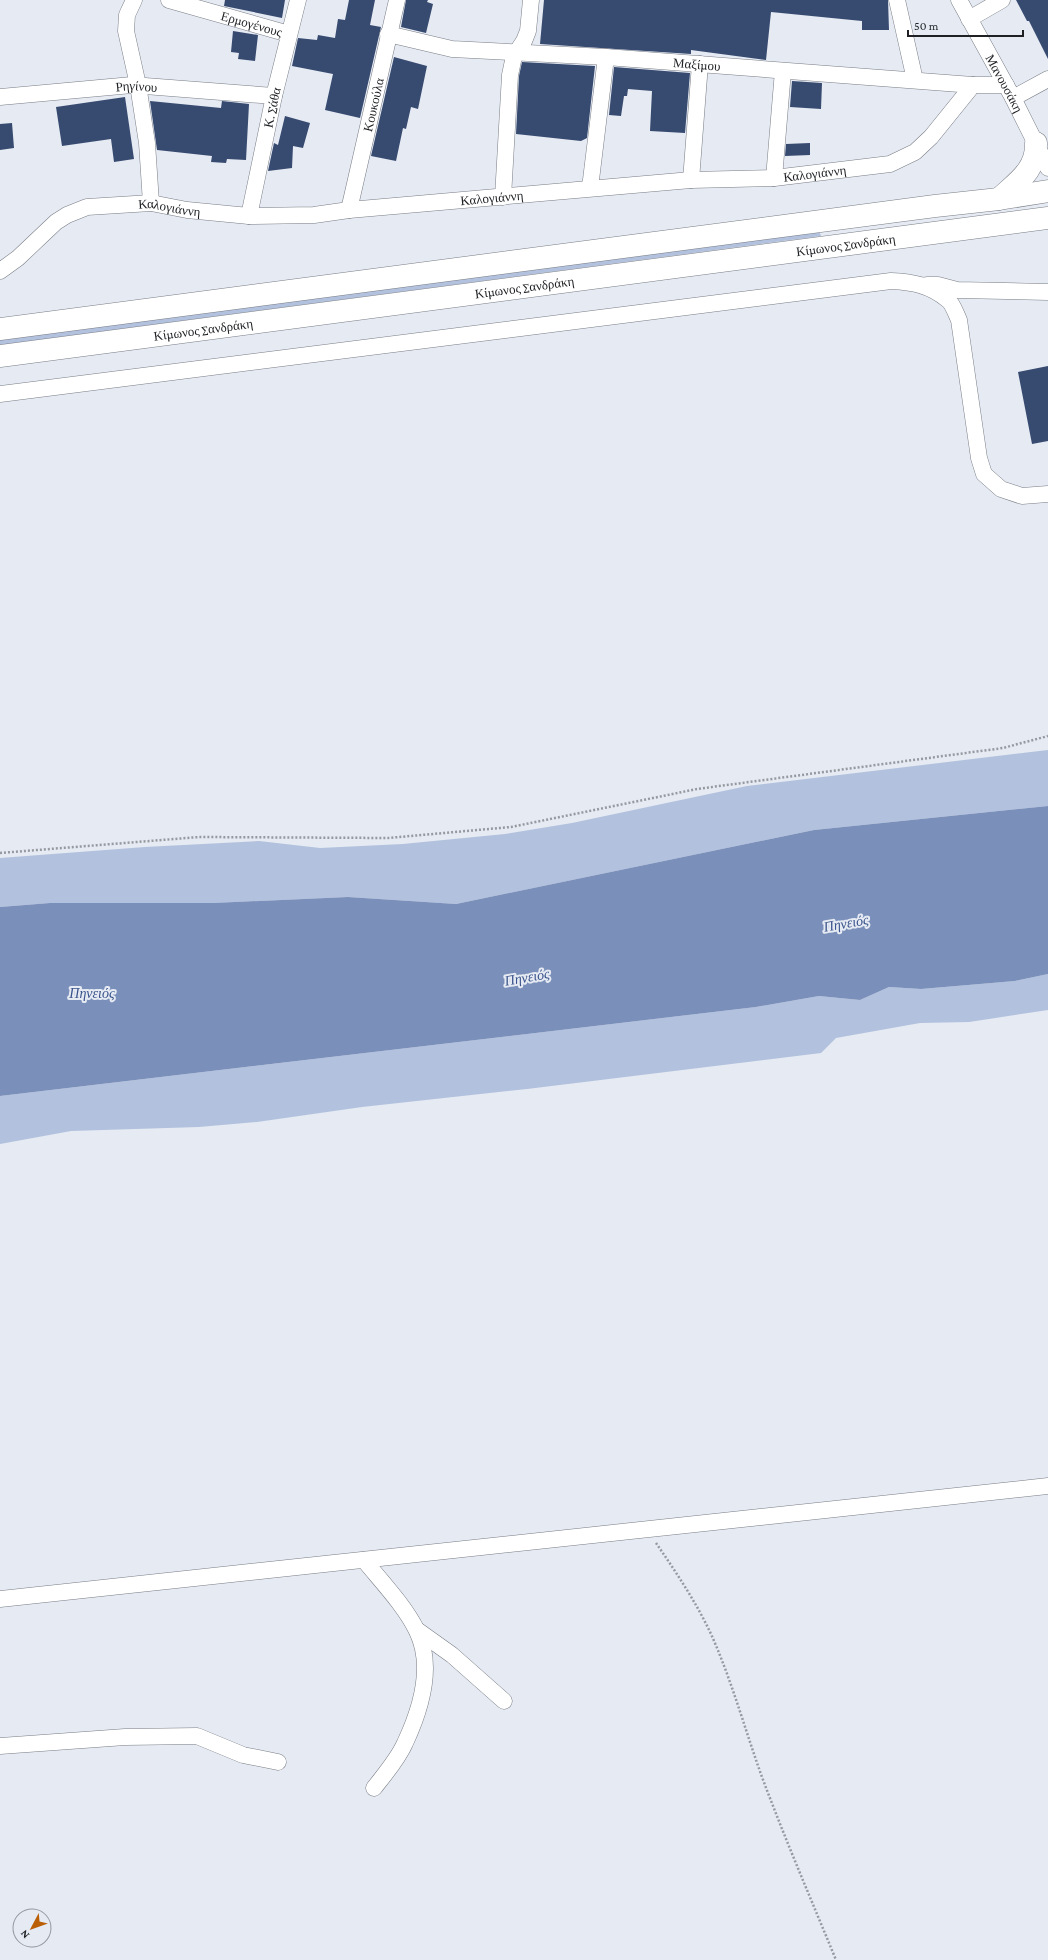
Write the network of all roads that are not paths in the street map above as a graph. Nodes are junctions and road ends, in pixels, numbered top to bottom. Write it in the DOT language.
graph roads {
  1 [pos="134,0"];
  2 [pos="169,0"];
  3 [pos="298,0"];
  4 [pos="396,0"];
  5 [pos="531,0"];
  6 [pos="897,0"];
  7 [pos="959,0"];
  8 [pos="1002,0"];
  9 [pos="969,19"];
  10 [pos="289,34"];
  11 [pos="388,34"];
  12 [pos="516,52"];
  13 [pos="606,57"];
  14 [pos="700,64"];
  15 [pos="783,71"];
  16 [pos="1048,79"];
  17 [pos="915,80"];
  18 [pos="138,85"];
  19 [pos="973,85"];
  20 [pos="1010,92"];
  21 [pos="274,96"];
  22 [pos="0,97"];
  23 [pos="1036,143"];
  24 [pos="1048,168"];
  25 [pos="774,178"];
  26 [pos="691,180"];
  27 [pos="590,188"];
  28 [pos="1048,191"];
  29 [pos="503,197"];
  30 [pos="999,199"];
  31 [pos="151,203"];
  32 [pos="349,210"];
  33 [pos="249,216"];
  34 [pos="1048,218"];
  35 [pos="0,271"];
  36 [pos="923,285"];
  37 [pos="1048,292"];
  38 [pos="0,329"];
  39 [pos="0,356"];
  40 [pos="0,394"];
  41 [pos="1048,494"];
  42 [pos="1048,1486"];
  43 [pos="364,1560"];
  44 [pos="0,1599"];
  45 [pos="417,1630"];
  46 [pos="504,1701"];
  47 [pos="0,1746"];
  48 [pos="278,1762"];
  49 [pos="374,1788"];
  1 -- 18 [label="street"];
  2 -- 10 [label="street, Ερμογένους"];
  3 -- 10 [label="street, Κ. Σάθα"];
  4 -- 11 [label="street, Κουκούλα"];
  5 -- 12 [label="street"];
  6 -- 17 [label="street"];
  7 -- 9 [label="street, Μανουσάκη"];
  8 -- 9 [label="street"];
  9 -- 20 [label="street, Μανουσάκη"];
  10 -- 21 [label="street, Κ. Σάθα"];
  11 -- 12 [label="street, Μαξίμου"];
  11 -- 32 [label="street, Κουκούλα"];
  12 -- 13 [label="street, Μαξίμου"];
  12 -- 29 [label="street"];
  13 -- 14 [label="street, Μαξίμου"];
  13 -- 27 [label="street"];
  14 -- 15 [label="street, Μαξίμου"];
  14 -- 26 [label="street"];
  15 -- 17 [label="street, Μαξίμου"];
  15 -- 25 [label="street"];
  16 -- 20 [label="street"];
  17 -- 19 [label="street, Μαξίμου"];
  18 -- 21 [label="street, Ρηγίνου"];
  18 -- 22 [label="street, Ρηγίνου"];
  18 -- 31 [label="street"];
  19 -- 20 [label="street, Μαξίμου"];
  19 -- 25 [label="street, Καλογιάννη"];
  20 -- 23 [label="street, Μανουσάκη"];
  21 -- 33 [label="street, Κ. Σάθα"];
  23 -- 24 [label="street, Μανουσάκη"];
  23 -- 30 [label="highway"];
  25 -- 26 [label="street, Καλογιάννη"];
  26 -- 27 [label="street, Καλογιάννη"];
  27 -- 29 [label="street, Καλογιάννη"];
  28 -- 30 [label="highway, Κίμωνος Σανδράκη"];
  29 -- 32 [label="street, Καλογιάννη"];
  30 -- 38 [label="highway, Κίμωνος Σανδράκη"];
  31 -- 33 [label="street, Καλογιάννη"];
  31 -- 35 [label="street, Καλογιάννη"];
  32 -- 33 [label="street, Καλογιάννη"];
  34 -- 39 [label="highway, Κίμωνος Σανδράκη"];
  36 -- 37 [label="street"];
  36 -- 40 [label="street"];
  36 -- 41 [label="street"];
  42 -- 43 [label="street"];
  43 -- 44 [label="street"];
  43 -- 45 [label="street"];
  45 -- 46 [label="street"];
  45 -- 49 [label="street"];
  47 -- 48 [label="street"];
}
